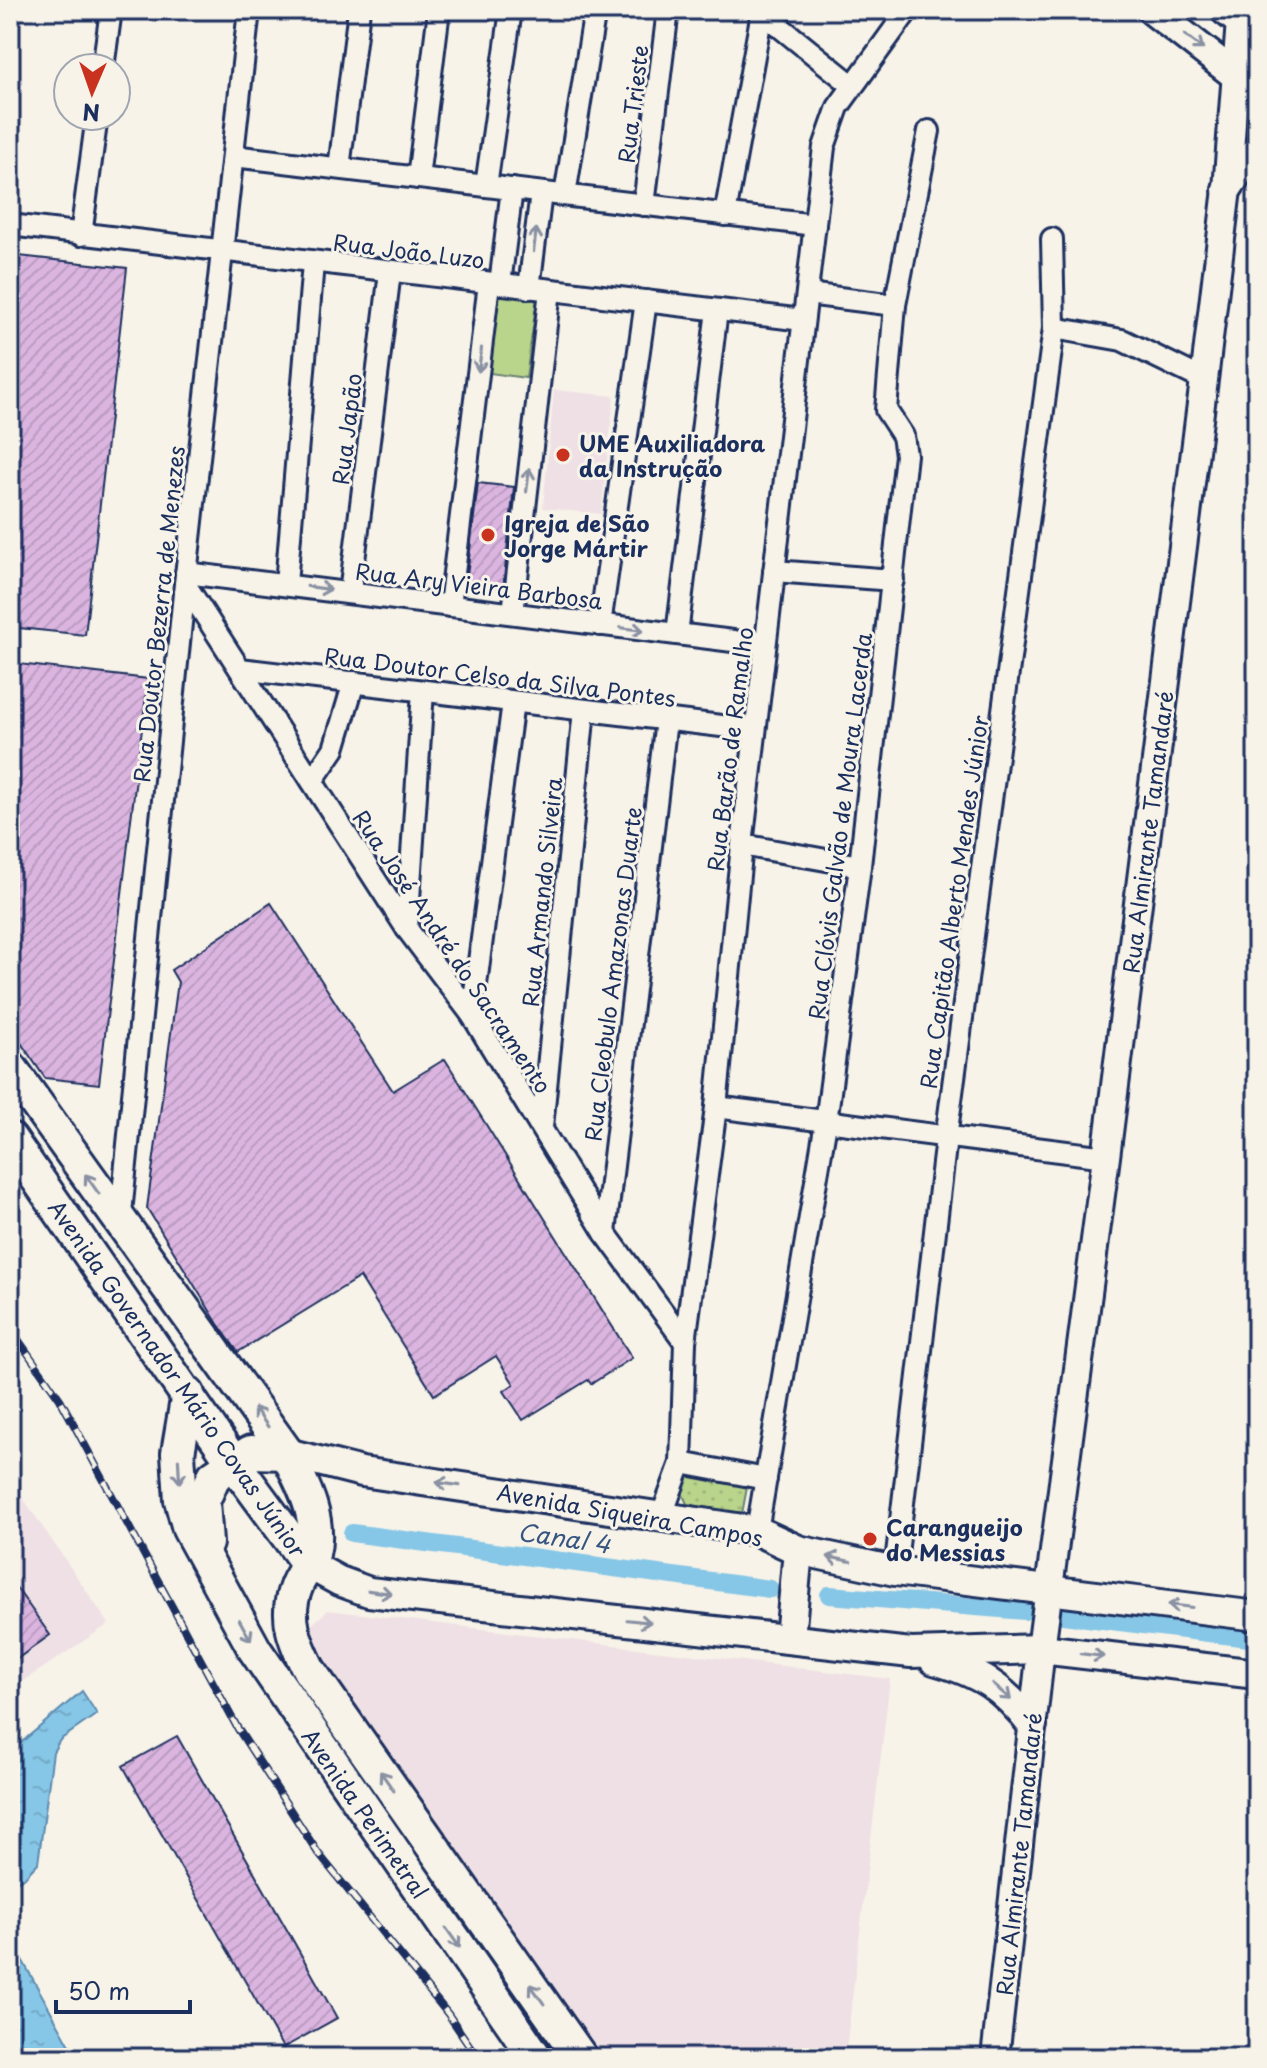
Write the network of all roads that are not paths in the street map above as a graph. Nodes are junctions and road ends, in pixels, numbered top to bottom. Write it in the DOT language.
graph roads {
  1 [pos="111,10"];
  2 [pos="249,10"];
  3 [pos="359,10"];
  4 [pos="439,10"];
  5 [pos="511,10"];
  6 [pos="595,10"];
  7 [pos="668,10"];
  8 [pos="908,10"];
  9 [pos="1152,10"];
  10 [pos="761,11"];
  11 [pos="1242,19"];
  12 [pos="105,52"];
  13 [pos="1247,83"];
  14 [pos="852,85"];
  15 [pos="929,131"];
  16 [pos="95,132"];
  17 [pos="1257,152"];
  18 [pos="233,156"];
  19 [pos="339,168"];
  20 [pos="418,178"];
  21 [pos="486,186"];
  22 [pos="512,189"];
  23 [pos="1227,189"];
  24 [pos="541,193"];
  25 [pos="565,195"];
  26 [pos="644,205"];
  27 [pos="725,215"];
  28 [pos="10,225"];
  29 [pos="815,225"];
  30 [pos="81,235"];
  31 [pos="1052,239"];
  32 [pos="222,252"];
  33 [pos="313,263"];
  34 [pos="390,272"];
  35 [pos="495,284"];
  36 [pos="529,288"];
  37 [pos="550,290"];
  38 [pos="807,294"];
  39 [pos="646,301"];
  40 [pos="895,305"];
  41 [pos="717,310"];
  42 [pos="803,320"];
  43 [pos="1054,328"];
  44 [pos="1204,380"];
  45 [pos="774,571"];
  46 [pos="185,578"];
  47 [pos="893,580"];
  48 [pos="286,584"];
  49 [pos="350,593"];
  50 [pos="450,606"];
  51 [pos="513,613"];
  52 [pos="600,625"];
  53 [pos="677,634"];
  54 [pos="765,645"];
  55 [pos="240,669"];
  56 [pos="354,682"];
  57 [pos="423,691"];
  58 [pos="513,702"];
  59 [pos="584,710"];
  60 [pos="666,720"];
  61 [pos="755,730"];
  62 [pos="312,781"];
  63 [pos="742,845"];
  64 [pos="860,866"];
  65 [pos="407,929"];
  66 [pos="472,1015"];
  67 [pos="10,1067"];
  68 [pos="716,1107"];
  69 [pos="826,1122"];
  70 [pos="542,1127"];
  71 [pos="946,1138"];
  72 [pos="10,1139"];
  73 [pos="1106,1157"];
  74 [pos="120,1224"];
  75 [pos="605,1233"];
  76 [pos="685,1342"];
  77 [pos="188,1394"];
  78 [pos="287,1453"];
  79 [pos="233,1462"];
  80 [pos="681,1463"];
  81 [pos="766,1479"];
  82 [pos="662,1515"];
  83 [pos="757,1531"];
  84 [pos="798,1556"];
  85 [pos="207,1562"];
  86 [pos="308,1564"];
  87 [pos="895,1571"];
  88 [pos="1049,1594"];
  89 [pos="1257,1616"];
  90 [pos="791,1630"];
  91 [pos="1042,1646"];
  92 [pos="911,1653"];
  93 [pos="1257,1674"];
  94 [pos="1032,1725"];
  95 [pos="536,2058"];
  96 [pos="581,2058"];
  97 [pos="995,2058"];
  1 -- 12 [label="street"];
  2 -- 18 [label="street, Rua Doutor Bezerra de Menezes"];
  3 -- 19 [label="street"];
  4 -- 20 [label="street"];
  5 -- 21 [label="street"];
  6 -- 25 [label="street"];
  7 -- 26 [label="street, Rua Trieste"];
  8 -- 14 [label="street, Rua Barão de Ramalho"];
  9 -- 13 [label="main road, one-way"];
  10 -- 14 [label="street"];
  10 -- 27 [label="street"];
  11 -- 13 [label="street, Rua Almirante Tamandaré"];
  13 -- 23 [label="street, Rua Almirante Tamandaré"];
  14 -- 29 [label="street, Rua Barão de Ramalho"];
  15 -- 40 [label="street, Rua Clóvis Galvão de Moura Lacerda"];
  16 -- 30 [label="street"];
  17 -- 23 [label="main road"];
  18 -- 19 [label="street"];
  18 -- 32 [label="street, Rua Doutor Bezerra de Menezes"];
  19 -- 20 [label="street"];
  20 -- 21 [label="street"];
  21 -- 22 [label="street"];
  22 -- 24 [label="street"];
  22 -- 35 [label="street"];
  23 -- 44 [label="street, Rua Almirante Tamandaré"];
  24 -- 25 [label="street"];
  36 -- 24 [label="street, one-way"];
  25 -- 26 [label="street"];
  26 -- 27 [label="street"];
  27 -- 29 [label="street"];
  28 -- 30 [label="street, Rua João Luzo"];
  29 -- 38 [label="street, Rua Barão de Ramalho"];
  30 -- 32 [label="street, Rua João Luzo"];
  31 -- 43 [label="street, Rua Capitão Alberto Mendes Júnior"];
  32 -- 33 [label="street, Rua João Luzo"];
  32 -- 46 [label="street, Rua Doutor Bezerra de Menezes"];
  33 -- 34 [label="street, Rua João Luzo"];
  33 -- 48 [label="street"];
  34 -- 35 [label="street, Rua João Luzo"];
  34 -- 49 [label="street, Rua Japão"];
  35 -- 36 [label="street, Rua João Luzo"];
  35 -- 50 [label="street, one-way"];
  36 -- 37 [label="street, Rua João Luzo"];
  37 -- 39 [label="street, Rua João Luzo"];
  51 -- 37 [label="street, one-way"];
  38 -- 40 [label="street"];
  38 -- 42 [label="street, Rua Barão de Ramalho"];
  39 -- 41 [label="street, Rua João Luzo"];
  39 -- 52 [label="street"];
  40 -- 47 [label="street, Rua Clóvis Galvão de Moura Lacerda"];
  41 -- 42 [label="street, Rua João Luzo"];
  41 -- 53 [label="street"];
  42 -- 45 [label="street, Rua Barão de Ramalho"];
  43 -- 44 [label="street"];
  43 -- 71 [label="street, Rua Capitão Alberto Mendes Júnior"];
  44 -- 73 [label="street, Rua Almirante Tamandaré"];
  45 -- 47 [label="street"];
  45 -- 54 [label="street, Rua Barão de Ramalho"];
  46 -- 48 [label="street, Rua Ary Vieira Barbosa"];
  46 -- 55 [label="street, Rua José André do Sacramento"];
  46 -- 74 [label="street, Rua Doutor Bezerra de Menezes"];
  47 -- 64 [label="street, Rua Clóvis Galvão de Moura Lacerda"];
  48 -- 49 [label="street, Rua Ary Vieira Barbosa, one-way"];
  49 -- 50 [label="street, Rua Ary Vieira Barbosa"];
  50 -- 51 [label="street, Rua Ary Vieira Barbosa"];
  51 -- 52 [label="street, Rua Ary Vieira Barbosa"];
  52 -- 53 [label="street, Rua Ary Vieira Barbosa, one-way"];
  53 -- 54 [label="street, Rua Ary Vieira Barbosa"];
  54 -- 61 [label="street, Rua Barão de Ramalho"];
  55 -- 56 [label="street, Rua Doutor Celso da Silva Pontes"];
  55 -- 62 [label="street, Rua José André do Sacramento"];
  56 -- 57 [label="street, Rua Doutor Celso da Silva Pontes"];
  56 -- 62 [label="street"];
  57 -- 58 [label="street, Rua Doutor Celso da Silva Pontes"];
  57 -- 65 [label="street"];
  58 -- 59 [label="street, Rua Doutor Celso da Silva Pontes"];
  58 -- 66 [label="street"];
  59 -- 60 [label="street, Rua Doutor Celso da Silva Pontes"];
  59 -- 70 [label="street, Rua Armando Silveira"];
  60 -- 61 [label="street, Rua Doutor Celso da Silva Pontes"];
  60 -- 75 [label="street, Rua Cleobulo Amazonas Duarte"];
  61 -- 63 [label="street, Rua Barão de Ramalho"];
  62 -- 65 [label="street, Rua José André do Sacramento"];
  63 -- 64 [label="street"];
  63 -- 68 [label="street, Rua Barão de Ramalho"];
  64 -- 69 [label="street, Rua Clóvis Galvão de Moura Lacerda"];
  65 -- 66 [label="street, Rua José André do Sacramento"];
  66 -- 70 [label="street, Rua José André do Sacramento"];
  74 -- 67 [label="main road, Avenida Governador Mário Covas Júnior, one-way"];
  68 -- 69 [label="street"];
  68 -- 76 [label="street, Rua Barão de Ramalho"];
  69 -- 71 [label="street"];
  69 -- 81 [label="street, Rua Clóvis Galvão de Moura Lacerda"];
  70 -- 75 [label="street, Rua José André do Sacramento"];
  71 -- 73 [label="street"];
  71 -- 87 [label="street, Rua Capitão Alberto Mendes Júnior"];
  72 -- 77 [label="main road, Avenida Governador Mário Covas Júnior"];
  73 -- 88 [label="street, Rua Almirante Tamandaré"];
  78 -- 74 [label="main road, Avenida Governador Mário Covas Júnior, one-way"];
  75 -- 76 [label="street, Rua José André do Sacramento"];
  76 -- 80 [label="street, Rua Barão de Ramalho"];
  77 -- 79 [label="main road, Avenida Governador Mário Covas Júnior"];
  77 -- 85 [label="main road, Avenida Perimetral, one-way"];
  78 -- 79 [label="main road"];
  82 -- 78 [label="main road, Avenida Siqueira Campos, one-way"];
  78 -- 86 [label="main road, Avenida Governador Mário Covas Júnior"];
  79 -- 85 [label="main road"];
  79 -- 86 [label="main road, Avenida Governador Mário Covas Júnior"];
  80 -- 81 [label="street"];
  80 -- 82 [label="street, Rua Barão de Ramalho"];
  81 -- 83 [label="street, Rua Clóvis Galvão de Moura Lacerda"];
  82 -- 83 [label="main road, Avenida Siqueira Campos"];
  83 -- 84 [label="main road, Avenida Siqueira Campos"];
  87 -- 84 [label="main road, Avenida Siqueira Campos, one-way"];
  84 -- 90 [label="main road"];
  85 -- 95 [label="main road, Avenida Perimetral, one-way"];
  86 -- 90 [label="main road, one-way"];
  96 -- 86 [label="main road, Avenida Perimetral, one-way"];
  87 -- 88 [label="main road, Avenida Siqueira Campos"];
  89 -- 88 [label="main road, Avenida Siqueira Campos, one-way"];
  88 -- 91 [label="street, Rua Almirante Tamandaré"];
  90 -- 92 [label="main road"];
  91 -- 92 [label="main road"];
  91 -- 93 [label="main road, one-way"];
  91 -- 94 [label="street, Rua Almirante Tamandaré"];
  92 -- 94 [label="main road, one-way"];
  94 -- 97 [label="street, Rua Almirante Tamandaré"];
}
